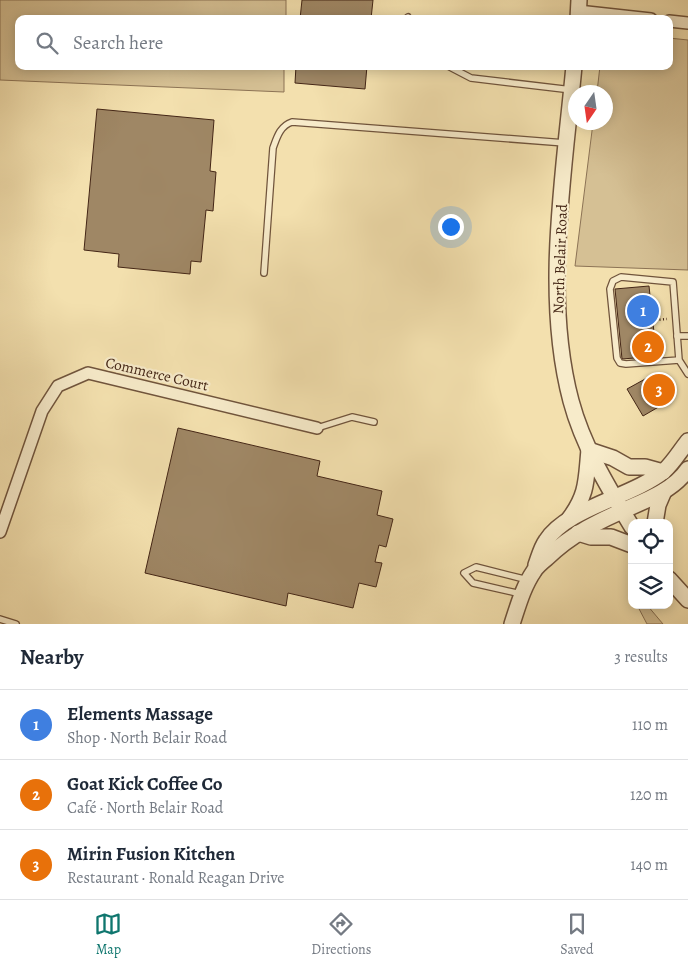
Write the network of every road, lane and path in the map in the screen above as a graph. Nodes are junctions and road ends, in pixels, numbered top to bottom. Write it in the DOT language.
graph roads {
  1 [pos="578,10"];
  2 [pos="619,15"];
  3 [pos="673,21"];
  4 [pos="688,23"];
  5 [pos="456,70"];
  6 [pos="574,70"];
  7 [pos="572,85"];
  8 [pos="568,90"];
  9 [pos="568,130"];
  10 [pos="567,143"];
  11 [pos="264,273"];
  12 [pos="668,319"];
  13 [pos="656,320"];
  14 [pos="678,336"];
  15 [pos="688,336"];
  16 [pos="679,360"];
  17 [pos="688,374"];
  18 [pos="374,422"];
  19 [pos="317,428"];
  20 [pos="688,441"];
  21 [pos="589,450"];
  22 [pos="688,470"];
  23 [pos="663,472"];
  24 [pos="664,491"];
  25 [pos="619,504"];
  26 [pos="628,519"];
  27 [pos="656,519"];
  28 [pos="568,520"];
  29 [pos="0,532"];
  30 [pos="578,533"];
  31 [pos="628,543"];
  32 [pos="532,574"];
  33 [pos="673,583"];
  34 [pos="521,594"];
  35 [pos="688,600"];
  36 [pos="0,619"];
  37 [pos="16,624"];
  38 [pos="512,624"];
  1 -- 2 [label="street"];
  3 -- 4 [label="street"];
  5 -- 8 [label="lane"];
  6 -- 7 [label="street, North Belair Road"];
  9 -- 10 [label="street, North Belair Road"];
  10 -- 11 [label="lane"];
  10 -- 21 [label="street, North Belair Road"];
  12 -- 13 [label="path"];
  14 -- 15 [label="lane"];
  14 -- 16 [label="lane"];
  14 -- 16 [label="lane"];
  16 -- 17 [label="lane"];
  18 -- 19 [label="lane"];
  19 -- 29 [label="street, Commerce Court"];
  20 -- 23 [label="street"];
  21 -- 23 [label="street"];
  21 -- 25 [label="street, North Belair Road"];
  21 -- 28 [label="street"];
  22 -- 24 [label="street"];
  23 -- 25 [label="street"];
  24 -- 25 [label="street"];
  24 -- 27 [label="street"];
  25 -- 26 [label="street, North Belair Road"];
  25 -- 28 [label="street"];
  25 -- 30 [label="street"];
  28 -- 32 [label="street"];
  30 -- 31 [label="street"];
  30 -- 32 [label="street"];
  32 -- 34 [label="street"];
  32 -- 34 [label="lane"];
  33 -- 35 [label="street"];
  34 -- 38 [label="street"];
  36 -- 37 [label="lane"];
}
